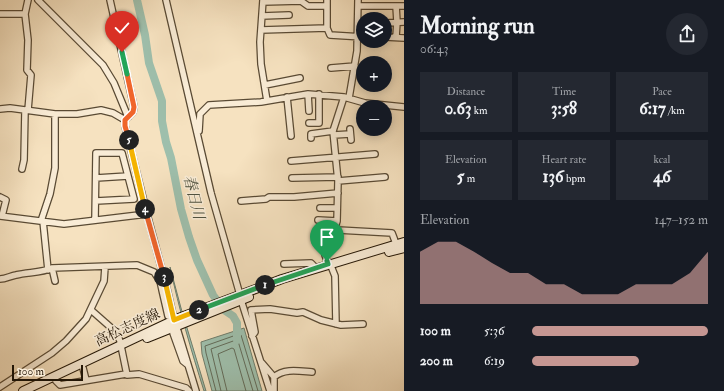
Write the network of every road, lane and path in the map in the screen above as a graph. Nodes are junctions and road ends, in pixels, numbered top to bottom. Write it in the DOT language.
graph roads {
  1 [pos="28,0"];
  2 [pos="38,0"];
  3 [pos="110,0"];
  4 [pos="166,0"];
  5 [pos="263,1"];
  6 [pos="327,3"];
  7 [pos="358,3"];
  8 [pos="396,6"];
  9 [pos="404,6"];
  10 [pos="0,14"];
  11 [pos="25,14"];
  12 [pos="289,15"];
  13 [pos="262,16"];
  14 [pos="392,22"];
  15 [pos="397,22"];
  16 [pos="404,22"];
  17 [pos="326,28"];
  18 [pos="261,30"];
  19 [pos="356,37"];
  20 [pos="392,37"];
  21 [pos="396,37"];
  22 [pos="404,38"];
  23 [pos="358,48"];
  24 [pos="354,66"];
  25 [pos="331,68"];
  26 [pos="300,78"];
  27 [pos="265,85"];
  28 [pos="308,94"];
  29 [pos="319,94"];
  30 [pos="347,97"];
  31 [pos="287,98"];
  32 [pos="267,100"];
  33 [pos="404,107"];
  34 [pos="0,109"];
  35 [pos="27,110"];
  36 [pos="309,111"];
  37 [pos="55,114"];
  38 [pos="126,119"];
  39 [pos="309,123"];
  40 [pos="334,133"];
  41 [pos="350,134"];
  42 [pos="291,136"];
  43 [pos="311,138"];
  44 [pos="199,142"];
  45 [pos="375,154"];
  46 [pos="337,158"];
  47 [pos="291,161"];
  48 [pos="22,169"];
  49 [pos="128,176"];
  50 [pos="96,178"];
  51 [pos="292,178"];
  52 [pos="385,178"];
  53 [pos="338,179"];
  54 [pos="338,193"];
  55 [pos="0,197"];
  56 [pos="96,201"];
  57 [pos="241,201"];
  58 [pos="320,208"];
  59 [pos="337,208"];
  60 [pos="147,214"];
  61 [pos="1,216"];
  62 [pos="95,220"];
  63 [pos="318,220"];
  64 [pos="42,221"];
  65 [pos="337,221"];
  66 [pos="335,228"];
  67 [pos="395,241"];
  68 [pos="404,242"];
  69 [pos="404,248"];
  70 [pos="284,264"];
  71 [pos="330,266"];
  72 [pos="105,267"];
  73 [pos="316,268"];
  74 [pos="50,269"];
  75 [pos="0,279"];
  76 [pos="55,281"];
  77 [pos="165,290"];
  78 [pos="239,298"];
  79 [pos="91,310"];
  80 [pos="174,323"];
  81 [pos="336,324"];
  82 [pos="363,324"];
  83 [pos="252,336"];
  84 [pos="121,347"];
  85 [pos="260,361"];
  86 [pos="83,368"];
  87 [pos="312,372"];
  88 [pos="126,374"];
  89 [pos="274,377"];
  90 [pos="86,380"];
  91 [pos="56,381"];
  92 [pos="0,390"];
  93 [pos="23,391"];
  94 [pos="35,391"];
  95 [pos="189,391"];
  96 [pos="196,391"];
  97 [pos="270,391"];
  98 [pos="274,391"];
  1 -- 11 [label="street"];
  2 -- 38 [label="street"];
  3 -- 38 [label="street"];
  4 -- 44 [label="street"];
  5 -- 6 [label="street"];
  5 -- 13 [label="street"];
  6 -- 17 [label="street"];
  7 -- 8 [label="street"];
  8 -- 9 [label="street"];
  8 -- 15 [label="street"];
  10 -- 11 [label="street"];
  11 -- 35 [label="street"];
  12 -- 13 [label="street"];
  13 -- 18 [label="street"];
  14 -- 15 [label="street"];
  15 -- 16 [label="street"];
  15 -- 21 [label="street"];
  17 -- 18 [label="street"];
  17 -- 19 [label="street"];
  18 -- 27 [label="street"];
  20 -- 21 [label="street"];
  21 -- 22 [label="street"];
  23 -- 24 [label="street"];
  24 -- 25 [label="street"];
  24 -- 30 [label="street"];
  26 -- 27 [label="street"];
  27 -- 32 [label="street"];
  28 -- 29 [label="street"];
  28 -- 31 [label="street"];
  28 -- 36 [label="street"];
  29 -- 30 [label="street"];
  29 -- 39 [label="street"];
  30 -- 33 [label="street"];
  30 -- 40 [label="street"];
  31 -- 32 [label="street"];
  31 -- 42 [label="street"];
  32 -- 44 [label="street"];
  34 -- 35 [label="street"];
  35 -- 37 [label="street"];
  35 -- 48 [label="street"];
  37 -- 38 [label="street"];
  37 -- 64 [label="street"];
  38 -- 60 [label="street"];
  40 -- 41 [label="street"];
  40 -- 43 [label="street"];
  40 -- 46 [label="street"];
  44 -- 78 [label="street"];
  45 -- 46 [label="street"];
  46 -- 47 [label="street"];
  46 -- 53 [label="street"];
  49 -- 50 [label="street"];
  49 -- 50 [label="street"];
  49 -- 56 [label="street"];
  50 -- 56 [label="street"];
  51 -- 53 [label="street"];
  52 -- 53 [label="street"];
  53 -- 54 [label="street"];
  54 -- 57 [label="street"];
  54 -- 59 [label="street"];
  55 -- 61 [label="street"];
  56 -- 62 [label="street"];
  58 -- 59 [label="street"];
  59 -- 65 [label="street"];
  60 -- 62 [label="street"];
  60 -- 77 [label="street"];
  61 -- 64 [label="street"];
  62 -- 64 [label="street"];
  63 -- 65 [label="street"];
  64 -- 74 [label="street"];
  65 -- 66 [label="street"];
  66 -- 67 [label="street"];
  66 -- 71 [label="street"];
  68 -- 71 [label="main road, 高松志度線"];
  69 -- 71 [label="main road, 高松志度線"];
  70 -- 73 [label="street"];
  71 -- 73 [label="main road, 高松志度線"];
  71 -- 78 [label="main road, 高松志度線"];
  71 -- 81 [label="street"];
  72 -- 74 [label="street"];
  72 -- 77 [label="street"];
  72 -- 79 [label="street"];
  73 -- 78 [label="main road, 高松志度線"];
  74 -- 75 [label="street"];
  74 -- 76 [label="street"];
  77 -- 80 [label="street"];
  78 -- 80 [label="main road, 高松志度線"];
  78 -- 83 [label="street"];
  79 -- 84 [label="street"];
  79 -- 92 [label="street"];
  80 -- 84 [label="main road, 高松志度線"];
  80 -- 96 [label="street"];
  81 -- 82 [label="street"];
  81 -- 83 [label="street"];
  83 -- 85 [label="street"];
  84 -- 86 [label="main road, 高松志度線"];
  84 -- 88 [label="street"];
  84 -- 93 [label="main road, 高松志度線"];
  85 -- 89 [label="street"];
  85 -- 97 [label="street"];
  86 -- 90 [label="street"];
  86 -- 91 [label="main road, 高松志度線"];
  87 -- 89 [label="street"];
  88 -- 90 [label="street"];
  88 -- 95 [label="street"];
  89 -- 98 [label="street"];
  90 -- 91 [label="street"];
  91 -- 94 [label="main road, 高松志度線"];
}
